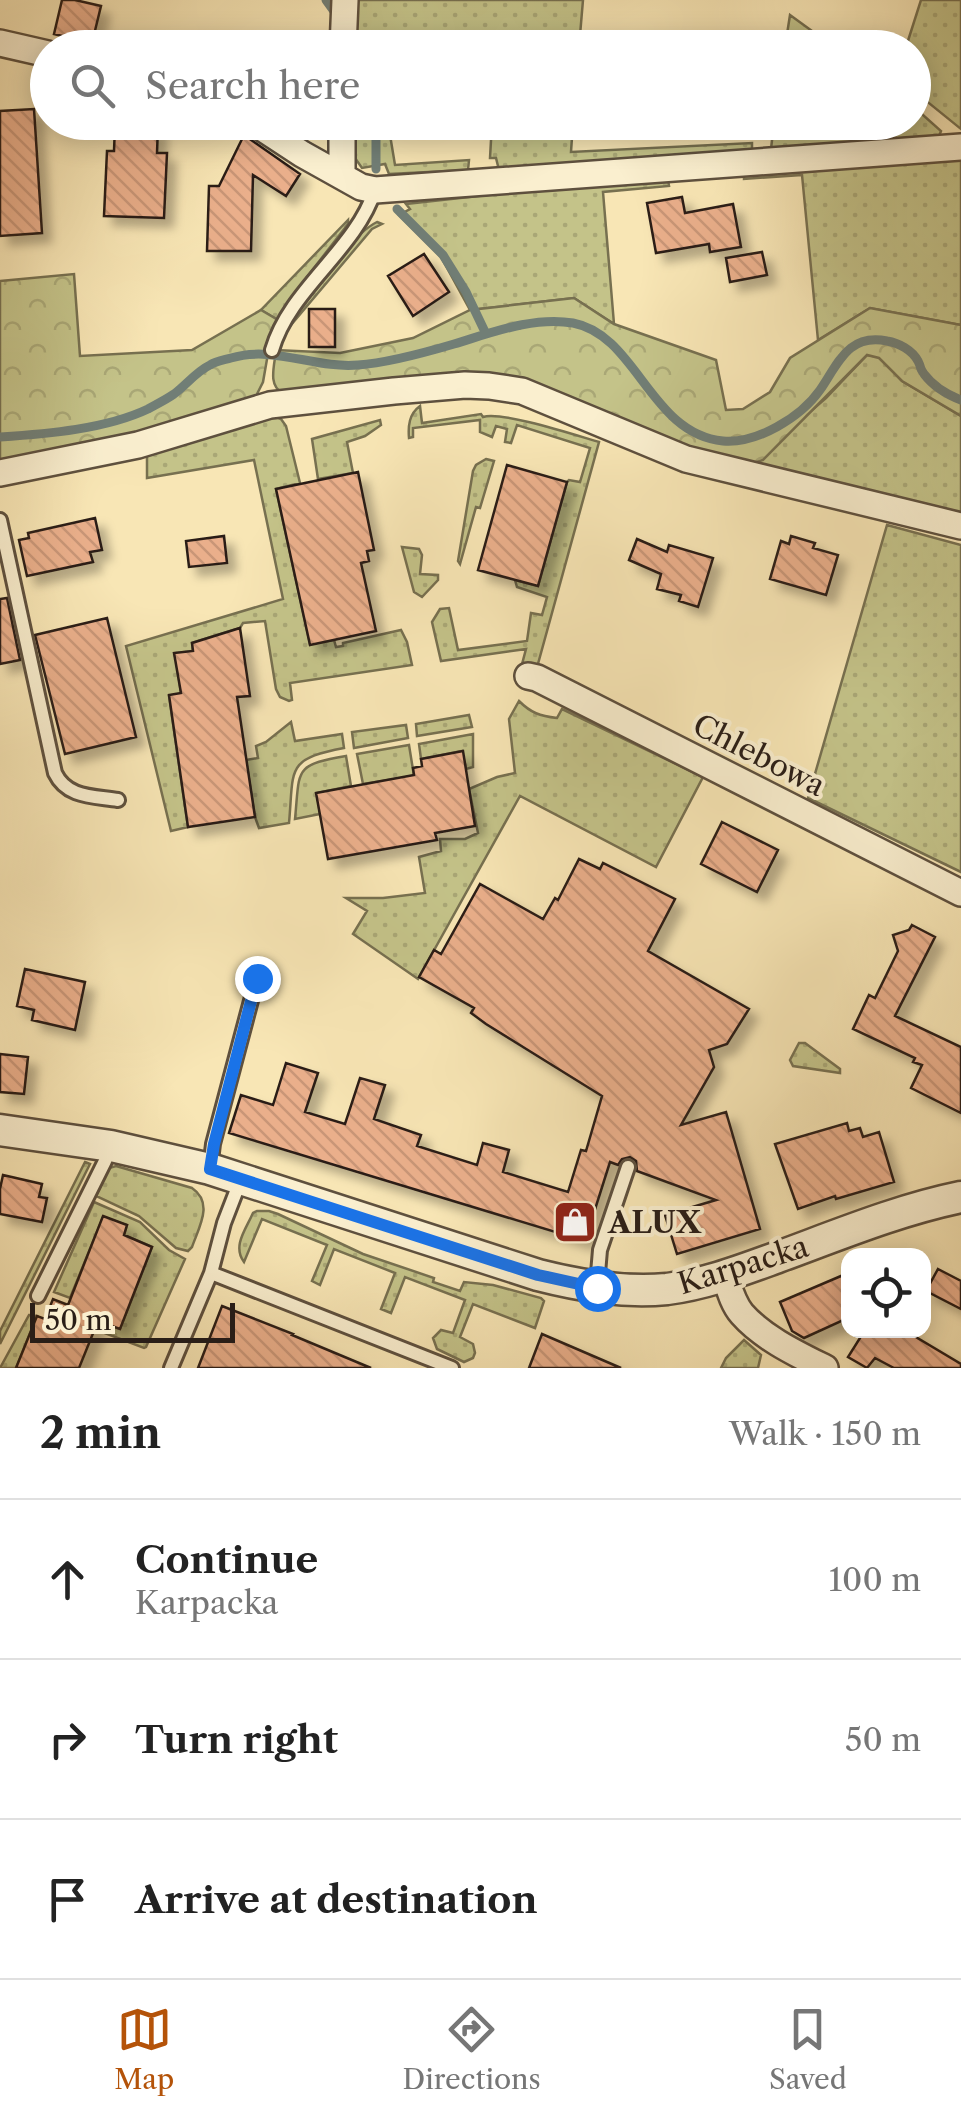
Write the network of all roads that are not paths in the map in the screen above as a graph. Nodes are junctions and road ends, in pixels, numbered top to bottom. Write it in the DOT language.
graph roads {
  1 [pos="345,0"];
  2 [pos="344,30"];
  3 [pos="0,42"];
  4 [pos="30,50"];
  5 [pos="281,140"];
  6 [pos="342,140"];
  7 [pos="961,147"];
  8 [pos="342,176"];
  9 [pos="375,190"];
  10 [pos="272,350"];
  11 [pos="0,472"];
  12 [pos="0,520"];
  13 [pos="961,526"];
  14 [pos="528,676"];
  15 [pos="118,800"];
  16 [pos="961,894"];
  17 [pos="257,978"];
  18 [pos="0,1130"];
  19 [pos="111,1146"];
  20 [pos="628,1167"];
  21 [pos="210,1169"];
  22 [pos="241,1178"];
  23 [pos="961,1197"];
  24 [pos="212,1273"];
  25 [pos="725,1276"];
  26 [pos="597,1288"];
  27 [pos="38,1296"];
  28 [pos="795,1361"];
  29 [pos="171,1368"];
  30 [pos="452,1368"];
  31 [pos="826,1368"];
  1 -- 2 [label="street"];
  3 -- 4 [label="street"];
  5 -- 8 [label="street"];
  6 -- 8 [label="street"];
  7 -- 9 [label="street"];
  8 -- 9 [label="street"];
  9 -- 10 [label="lane"];
  11 -- 13 [label="street"];
  12 -- 15 [label="lane"];
  14 -- 16 [label="street, Chlebowa"];
  17 -- 21 [label="lane"];
  18 -- 19 [label="street, Karpacka"];
  19 -- 21 [label="street, Karpacka"];
  19 -- 27 [label="lane"];
  20 -- 26 [label="lane"];
  21 -- 22 [label="street, Karpacka"];
  22 -- 24 [label="lane"];
  22 -- 26 [label="street, Karpacka"];
  23 -- 25 [label="street, Karpacka"];
  24 -- 29 [label="lane"];
  24 -- 30 [label="lane"];
  25 -- 26 [label="street, Karpacka"];
  25 -- 28 [label="street"];
  28 -- 31 [label="street"];
}
